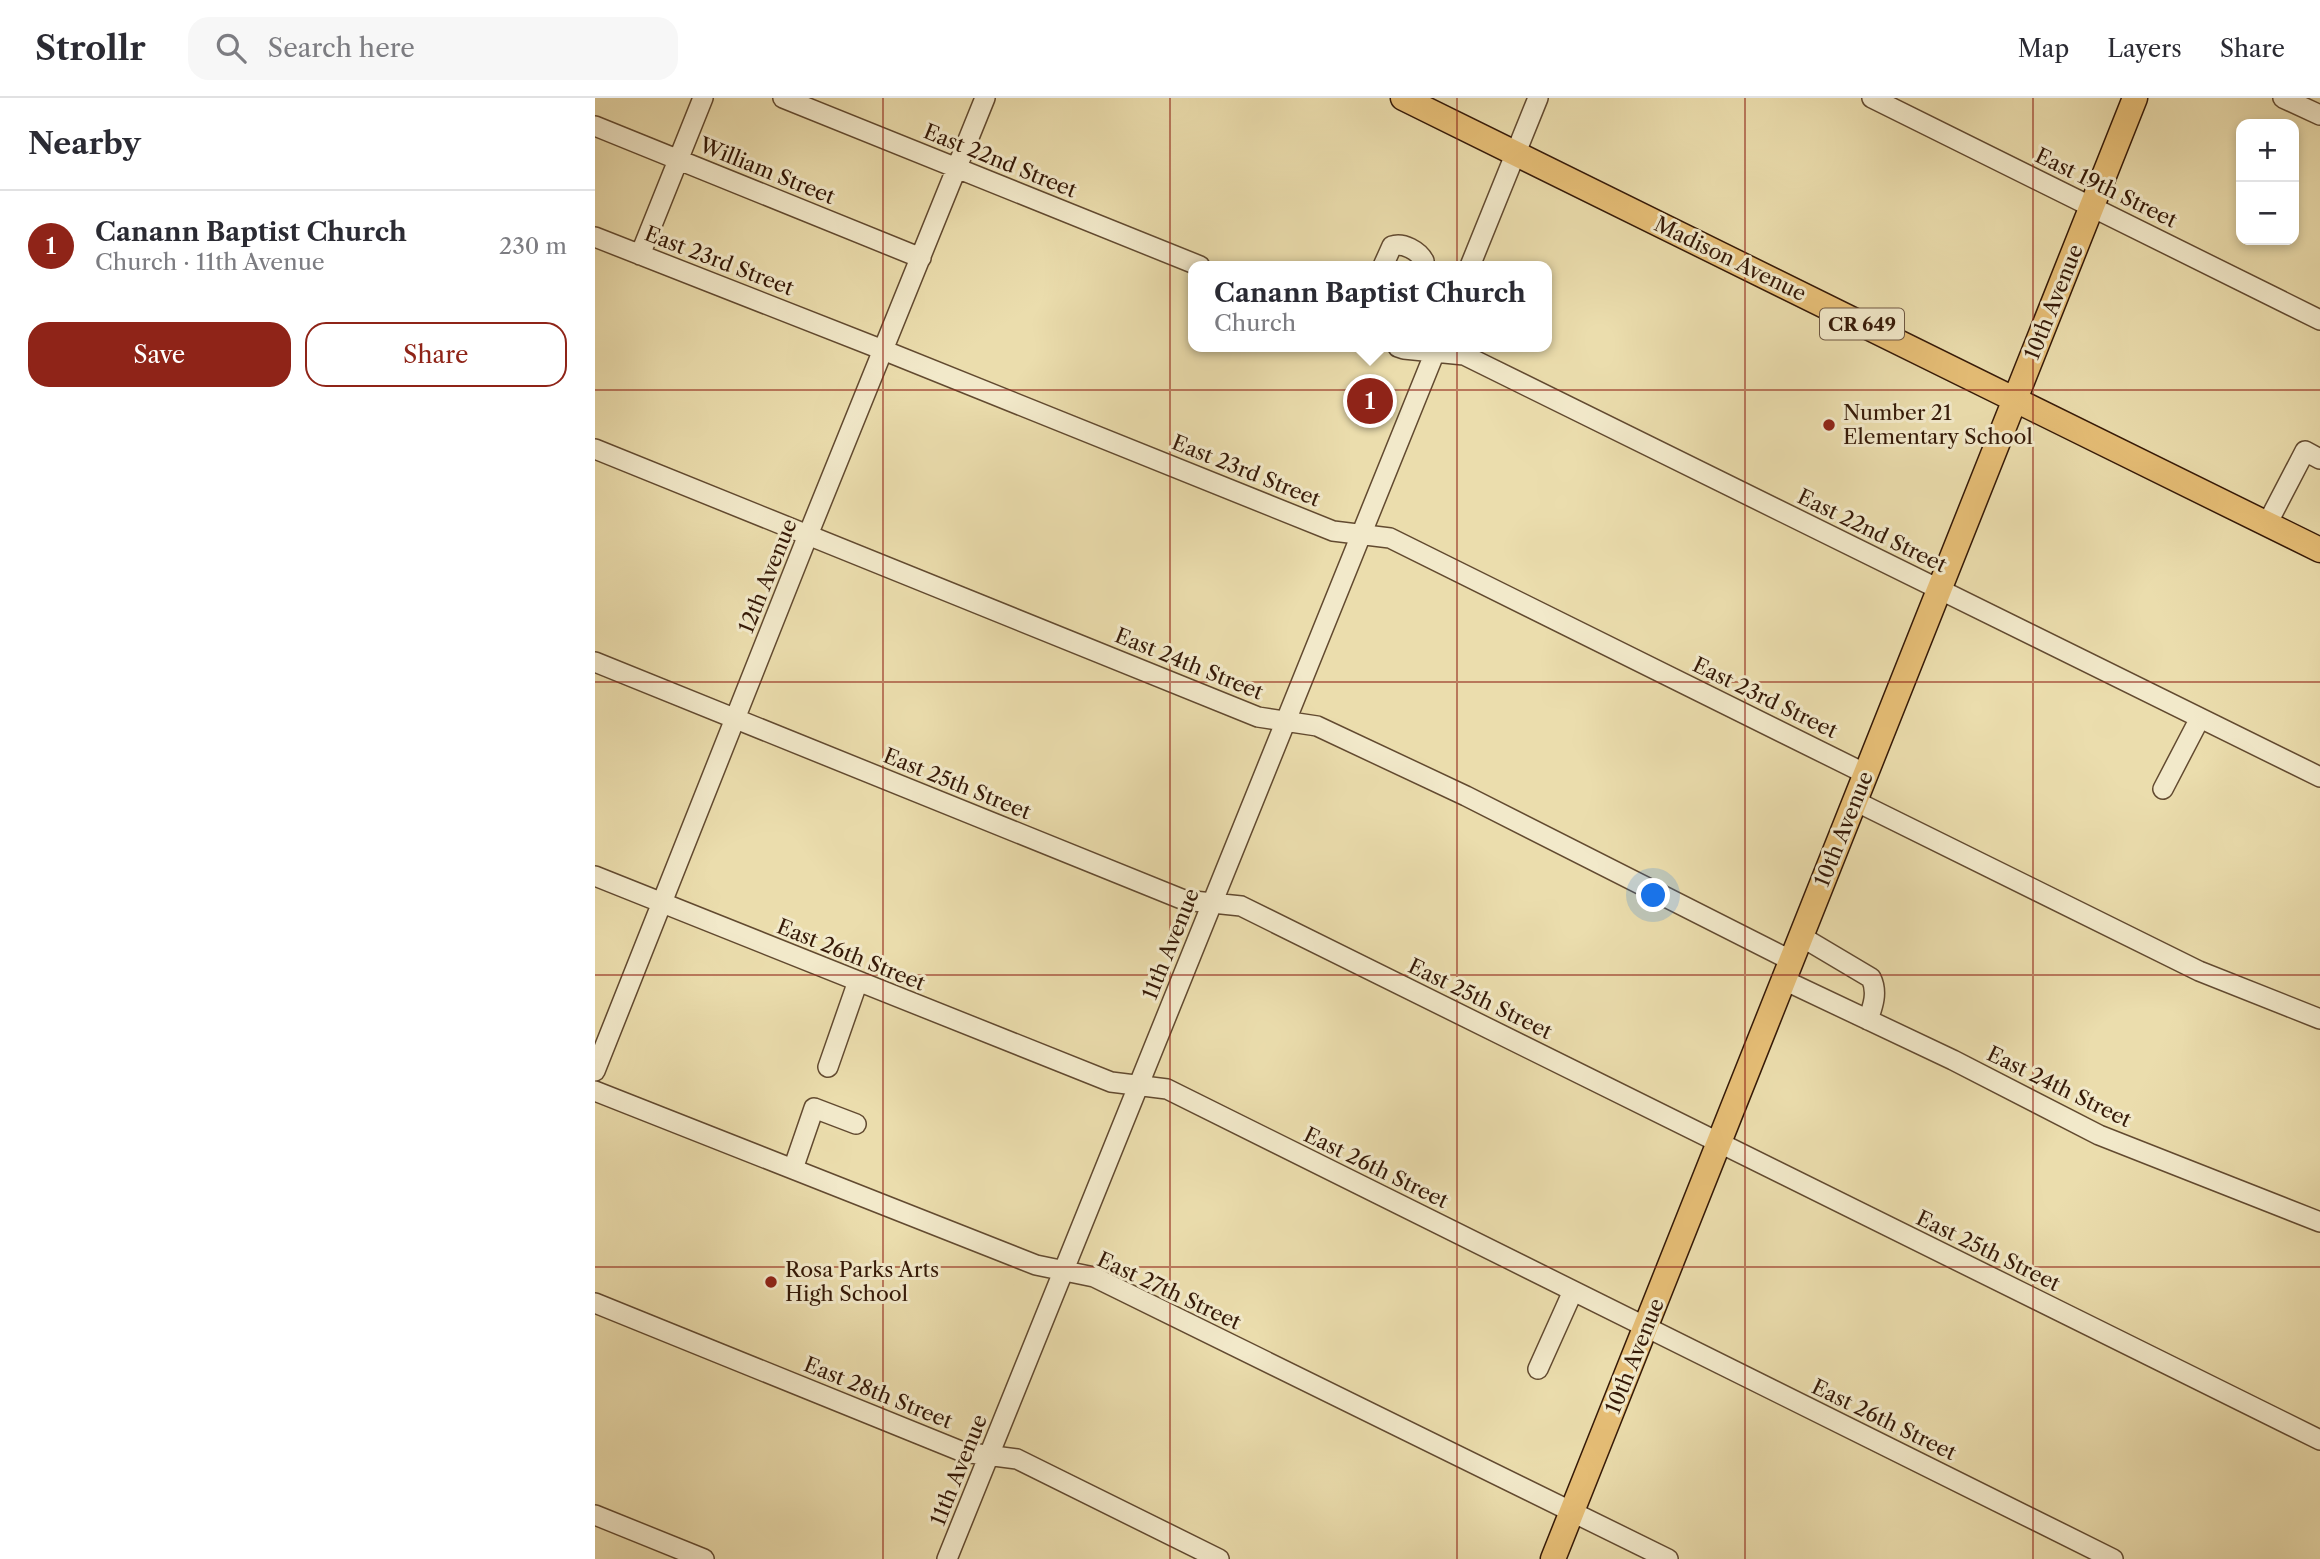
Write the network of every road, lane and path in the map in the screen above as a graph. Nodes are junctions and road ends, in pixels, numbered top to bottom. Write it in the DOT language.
graph roads {
  1 [pos="703,98"];
  2 [pos="783,98"];
  3 [pos="985,98"];
  4 [pos="1403,98"];
  5 [pos="1538,98"];
  6 [pos="1872,98"];
  7 [pos="2135,98"];
  8 [pos="2283,98"];
  9 [pos="2320,115"];
  10 [pos="595,127"];
  11 [pos="1516,153"];
  12 [pos="679,159"];
  13 [pos="957,168"];
  14 [pos="2092,206"];
  15 [pos="595,237"];
  16 [pos="640,255"];
  17 [pos="921,258"];
  18 [pos="1188,261"];
  19 [pos="1385,261"];
  20 [pos="1425,261"];
  21 [pos="1472,261"];
  22 [pos="2320,320"];
  23 [pos="883,350"];
  24 [pos="1435,352"];
  25 [pos="1447,352"];
  26 [pos="2015,399"];
  27 [pos="595,449"];
  28 [pos="2312,455"];
  29 [pos="2267,524"];
  30 [pos="808,535"];
  31 [pos="1361,535"];
  32 [pos="2320,550"];
  33 [pos="1939,589"];
  34 [pos="595,663"];
  35 [pos="2200,718"];
  36 [pos="736,719"];
  37 [pos="1286,721"];
  38 [pos="1866,774"];
  39 [pos="2320,777"];
  40 [pos="2163,789"];
  41 [pos="1855,801"];
  42 [pos="595,876"];
  43 [pos="1212,903"];
  44 [pos="662,904"];
  45 [pos="1802,937"];
  46 [pos="1788,971"];
  47 [pos="857,981"];
  48 [pos="2320,1019"];
  49 [pos="1868,1020"];
  50 [pos="828,1067"];
  51 [pos="595,1071"];
  52 [pos="1138,1086"];
  53 [pos="595,1091"];
  54 [pos="856,1124"];
  55 [pos="1720,1143"];
  56 [pos="793,1169"];
  57 [pos="2320,1222"];
  58 [pos="1063,1271"];
  59 [pos="1573,1291"];
  60 [pos="595,1303"];
  61 [pos="1646,1328"];
  62 [pos="1538,1369"];
  63 [pos="2320,1440"];
  64 [pos="989,1455"];
  65 [pos="1572,1512"];
  66 [pos="595,1515"];
  67 [pos="704,1559"];
  68 [pos="947,1559"];
  69 [pos="1219,1559"];
  70 [pos="1553,1559"];
  71 [pos="1668,1559"];
  72 [pos="2113,1559"];
  1 -- 12 [label="street"];
  2 -- 13 [label="street, East 22nd Street"];
  3 -- 13 [label="street, 12th Avenue"];
  4 -- 11 [label="main road, Madison Avenue / CR 649"];
  5 -- 11 [label="street"];
  6 -- 14 [label="street, East 19th Street"];
  7 -- 14 [label="main road, 10th Avenue"];
  8 -- 9 [label="street"];
  10 -- 12 [label="street, William Street"];
  11 -- 21 [label="street"];
  11 -- 26 [label="main road, Madison Avenue / CR 649"];
  12 -- 16 [label="street"];
  12 -- 17 [label="street, William Street"];
  13 -- 17 [label="street, 12th Avenue"];
  13 -- 18 [label="street, East 22nd Street"];
  14 -- 22 [label="street, East 19th Street"];
  14 -- 26 [label="main road, 10th Avenue"];
  15 -- 16 [label="street, East 23rd Street"];
  16 -- 23 [label="street, East 23rd Street"];
  17 -- 23 [label="street, 12th Avenue"];
  19 -- 20 [label="street"];
  23 -- 30 [label="street, 12th Avenue"];
  23 -- 31 [label="street, East 23rd Street"];
  24 -- 31 [label="street, 11th Avenue"];
  25 -- 33 [label="street, East 22nd Street"];
  26 -- 29 [label="main road, Madison Avenue / CR 649"];
  26 -- 33 [label="main road, 10th Avenue"];
  27 -- 30 [label="street, East 24th Street"];
  28 -- 29 [label="street"];
  29 -- 32 [label="main road, Madison Avenue / CR 649"];
  30 -- 36 [label="street, 12th Avenue"];
  30 -- 37 [label="street, East 24th Street"];
  31 -- 37 [label="street, 11th Avenue"];
  31 -- 38 [label="street, East 23rd Street"];
  33 -- 35 [label="street, East 22nd Street"];
  33 -- 38 [label="main road, 10th Avenue"];
  34 -- 36 [label="street, East 25th Street"];
  35 -- 39 [label="street, East 22nd Street"];
  35 -- 40 [label="street"];
  36 -- 43 [label="street, East 25th Street"];
  36 -- 44 [label="street, 12th Avenue"];
  37 -- 43 [label="street, 11th Avenue"];
  37 -- 46 [label="street, East 24th Street"];
  38 -- 41 [label="main road, 10th Avenue"];
  41 -- 45 [label="main road, 10th Avenue"];
  41 -- 48 [label="street"];
  42 -- 44 [label="street, East 26th Street"];
  43 -- 52 [label="street, 11th Avenue"];
  43 -- 55 [label="street, East 25th Street"];
  44 -- 47 [label="street, East 26th Street"];
  44 -- 51 [label="street, 12th Avenue"];
  45 -- 46 [label="main road, 10th Avenue"];
  45 -- 49 [label="street"];
  46 -- 49 [label="street, East 24th Street"];
  46 -- 55 [label="main road, 10th Avenue"];
  47 -- 50 [label="street"];
  47 -- 52 [label="street, East 26th Street"];
  49 -- 57 [label="street, East 24th Street"];
  52 -- 58 [label="street, 11th Avenue"];
  52 -- 59 [label="street, East 26th Street"];
  53 -- 56 [label="street, East 27th Street"];
  54 -- 56 [label="street"];
  55 -- 61 [label="main road, 10th Avenue"];
  55 -- 63 [label="street, East 25th Street"];
  56 -- 58 [label="street, East 27th Street"];
  58 -- 64 [label="street, 11th Avenue"];
  58 -- 65 [label="street, East 27th Street"];
  59 -- 61 [label="street, East 26th Street"];
  59 -- 62 [label="street"];
  60 -- 64 [label="street, East 28th Street"];
  61 -- 65 [label="main road, 10th Avenue"];
  61 -- 72 [label="street, East 26th Street"];
  64 -- 68 [label="street, 11th Avenue"];
  64 -- 69 [label="street, East 28th Street"];
  65 -- 70 [label="main road, 10th Avenue"];
  65 -- 71 [label="street, East 27th Street"];
  66 -- 67 [label="street"];
}
